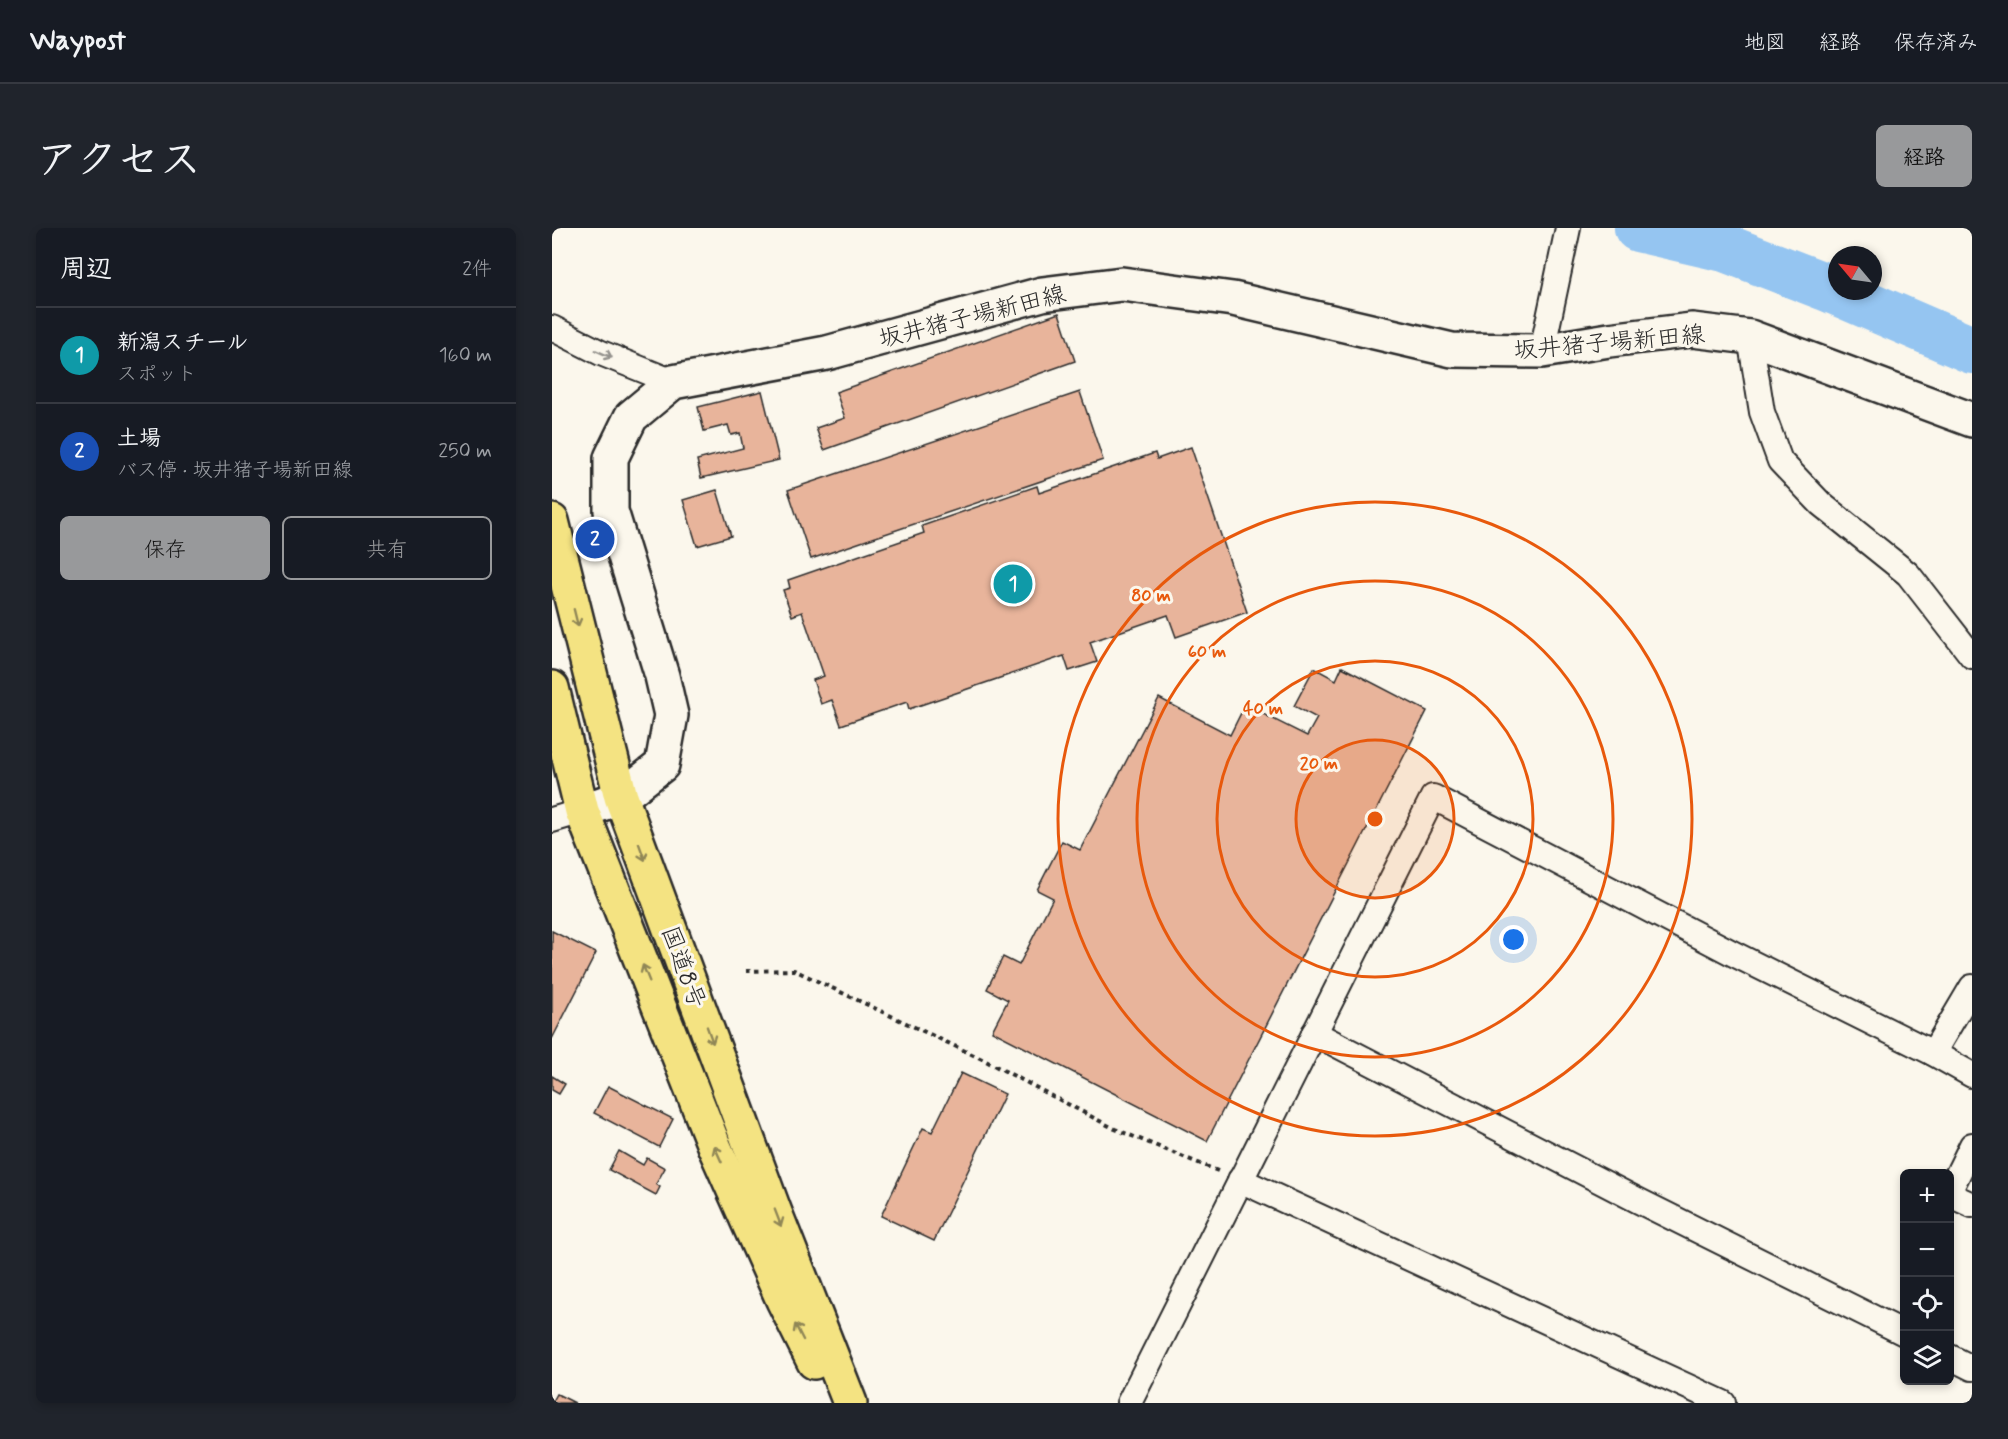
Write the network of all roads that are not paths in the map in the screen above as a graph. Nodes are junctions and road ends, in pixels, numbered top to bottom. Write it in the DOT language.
graph roads {
  1 [pos="1568,228"];
  2 [pos="552,328"];
  3 [pos="1750,337"];
  4 [pos="1542,351"];
  5 [pos="673,382"];
  6 [pos="1972,420"];
  7 [pos="552,521"];
  8 [pos="1972,656"];
  9 [pos="552,688"];
  10 [pos="621,797"];
  11 [pos="567,815"];
  12 [pos="1972,987"];
  13 [pos="1314,1033"];
  14 [pos="1933,1053"];
  15 [pos="1972,1075"];
  16 [pos="1972,1145"];
  17 [pos="1240,1180"];
  18 [pos="1954,1182"];
  19 [pos="1954,1197"];
  20 [pos="1972,1205"];
  21 [pos="1901,1331"];
  22 [pos="1954,1359"];
  23 [pos="1972,1368"];
  24 [pos="834,1403"];
  25 [pos="850,1403"];
  26 [pos="1129,1403"];
  27 [pos="1723,1403"];
  1 -- 4 [label="street"];
  2 -- 5 [label="street, one-way"];
  3 -- 4 [label="main road, 坂井猪子場新田線"];
  3 -- 6 [label="main road, 坂井猪子場新田線"];
  3 -- 8 [label="street"];
  4 -- 5 [label="main road, 坂井猪子場新田線"];
  5 -- 10 [label="main road, 坂井猪子場新田線"];
  7 -- 10 [label="highway, 国道8号, one-way"];
  9 -- 11 [label="highway, 国道8号"];
  10 -- 11 [label="main road, 坂井猪子場新田線"];
  10 -- 25 [label="highway, 国道8号, one-way"];
  24 -- 11 [label="highway, 国道8号, one-way"];
  12 -- 14 [label="street"];
  13 -- 14 [label="street"];
  13 -- 17 [label="street"];
  13 -- 21 [label="street"];
  14 -- 15 [label="street"];
  16 -- 18 [label="street"];
  17 -- 26 [label="street"];
  17 -- 27 [label="street"];
  19 -- 20 [label="street"];
  22 -- 23 [label="street"];
}
